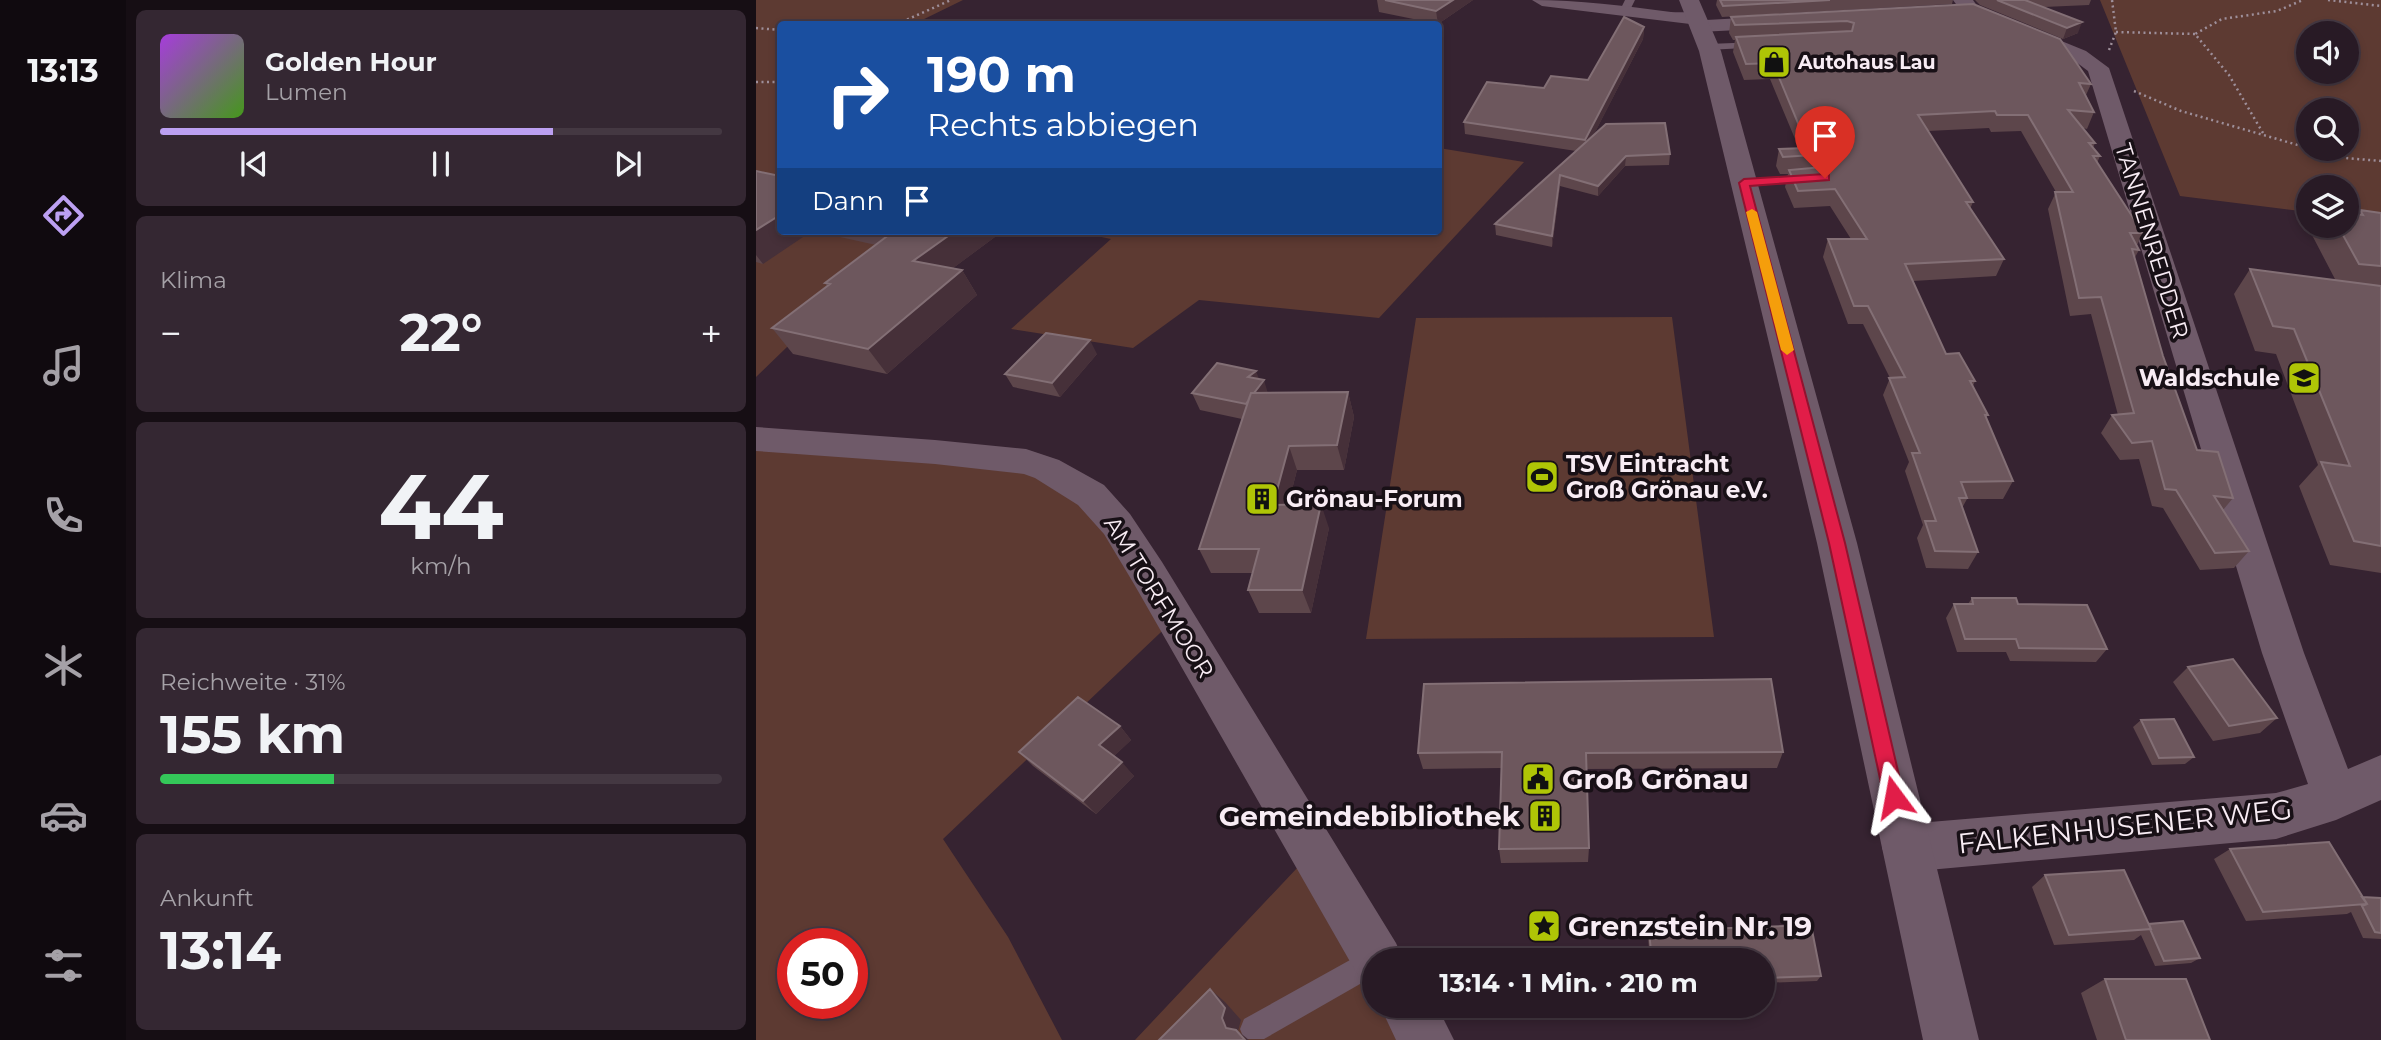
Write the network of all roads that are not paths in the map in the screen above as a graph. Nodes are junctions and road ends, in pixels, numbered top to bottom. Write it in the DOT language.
graph roads {
  1 [pos="1542,0"];
  2 [pos="1627,6"];
  3 [pos="1959,8"];
  4 [pos="1795,21"];
  5 [pos="1699,23"];
  6 [pos="1776,45"];
  7 [pos="1825,178"];
  8 [pos="1744,183"];
  9 [pos="756,439"];
  10 [pos="2381,777"];
  11 [pos="2336,798"];
  12 [pos="1906,848"];
  13 [pos="1371,948"];
  14 [pos="1362,969"];
  15 [pos="1413,1018"];
  16 [pos="1254,1029"];
  17 [pos="1427,1040"];
  18 [pos="1951,1040"];
  1 -- 2 [label="street"];
  2 -- 5 [label="street"];
  3 -- 11 [label="street, TANNENREDDER"];
  4 -- 5 [label="street"];
  5 -- 6 [label="lane"];
  5 -- 8 [label="main road"];
  7 -- 8 [label="lane"];
  8 -- 12 [label="main road"];
  9 -- 13 [label="street, AM TORFMOOR"];
  10 -- 11 [label="street, FALKENHUSENER WEG"];
  11 -- 12 [label="street, FALKENHUSENER WEG"];
  12 -- 18 [label="main road"];
  14 -- 16 [label="lane"];
  15 -- 17 [label="street"];
}
